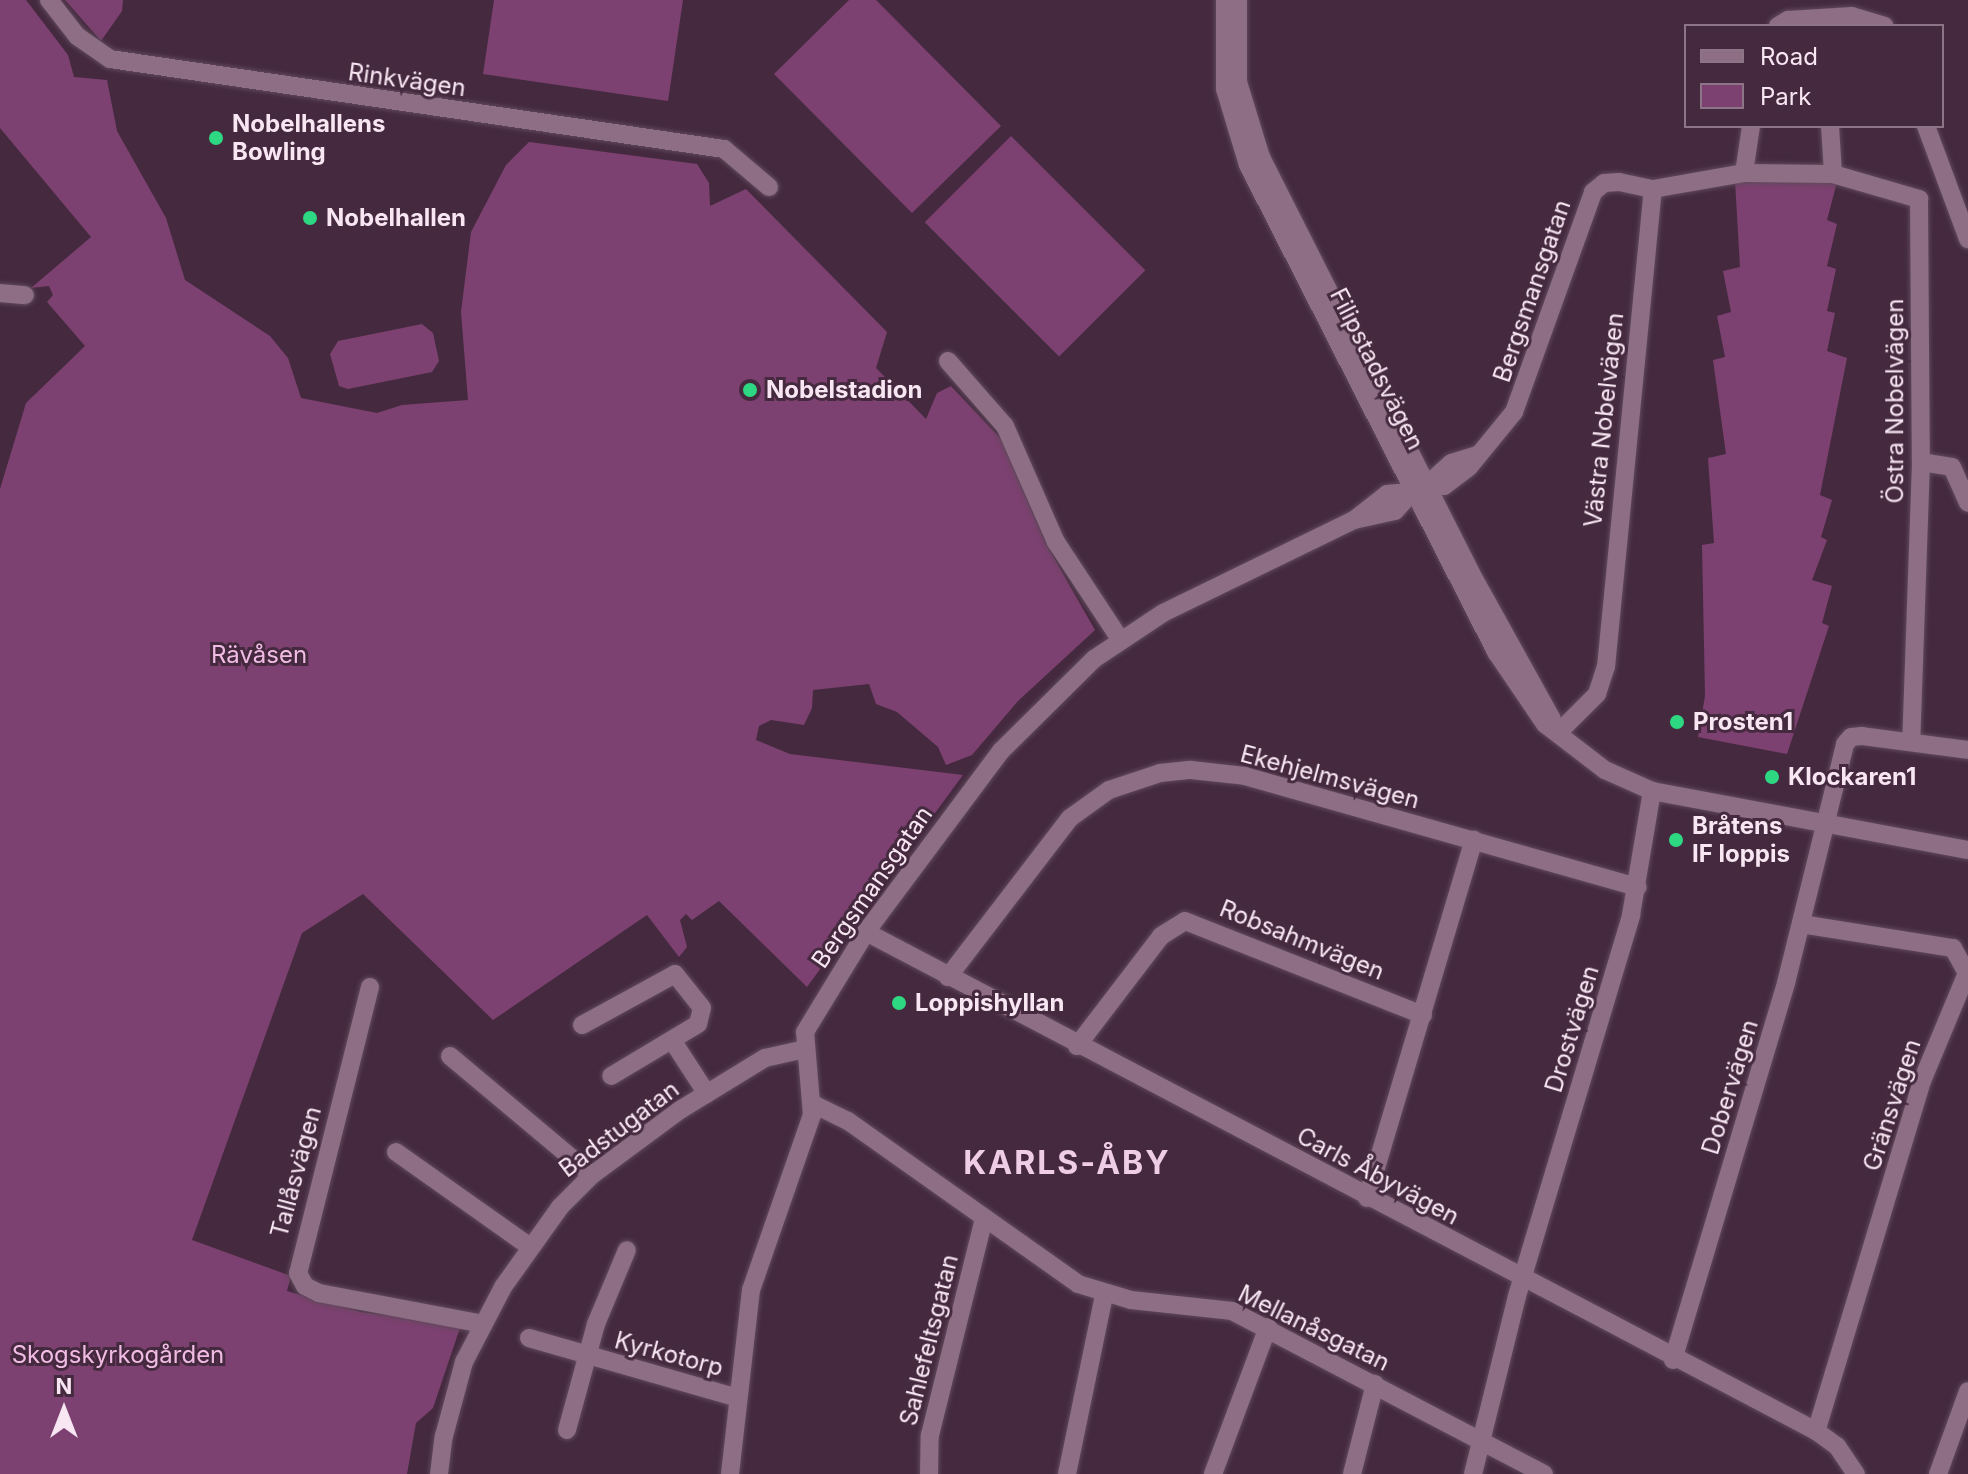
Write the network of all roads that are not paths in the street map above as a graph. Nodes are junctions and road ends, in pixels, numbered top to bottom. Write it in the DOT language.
graph roads {
  1 [pos="49,0"];
  2 [pos="1225,0"];
  3 [pos="1238,0"];
  4 [pos="1824,22"];
  5 [pos="1801,24"];
  6 [pos="1878,24"];
  7 [pos="1751,128"];
  8 [pos="1830,128"];
  9 [pos="1927,128"];
  10 [pos="1744,173"];
  11 [pos="1833,174"];
  12 [pos="769,187"];
  13 [pos="1653,189"];
  14 [pos="1950,190"];
  15 [pos="1919,199"];
  16 [pos="1968,239"];
  17 [pos="0,293"];
  18 [pos="25,295"];
  19 [pos="948,361"];
  20 [pos="1921,462"];
  21 [pos="1420,488"];
  22 [pos="1968,503"];
  23 [pos="1120,639"];
  24 [pos="1559,732"];
  25 [pos="1911,742"];
  26 [pos="1968,750"];
  27 [pos="1652,791"];
  28 [pos="1825,827"];
  29 [pos="1474,840"];
  30 [pos="1968,850"];
  31 [pos="1638,887"];
  32 [pos="1801,924"];
  33 [pos="866,932"];
  34 [pos="948,977"];
  35 [pos="370,987"];
  36 [pos="1423,1015"];
  37 [pos="582,1025"];
  38 [pos="672,1040"];
  39 [pos="1077,1046"];
  40 [pos="805,1049"];
  41 [pos="450,1056"];
  42 [pos="611,1076"];
  43 [pos="707,1094"];
  44 [pos="813,1104"];
  45 [pos="396,1152"];
  46 [pos="592,1175"];
  47 [pos="1367,1198"];
  48 [pos="984,1218"];
  49 [pos="529,1246"];
  50 [pos="627,1250"];
  51 [pos="1522,1278"];
  52 [pos="1104,1295"];
  53 [pos="483,1324"];
  54 [pos="1268,1327"];
  55 [pos="529,1338"];
  56 [pos="587,1357"];
  57 [pos="1673,1360"];
  58 [pos="1375,1384"];
  59 [pos="1968,1391"];
  60 [pos="738,1398"];
  61 [pos="567,1430"];
  62 [pos="1816,1431"];
  63 [pos="1481,1440"];
  64 [pos="439,1474"];
  65 [pos="730,1474"];
  66 [pos="929,1474"];
  67 [pos="1067,1474"];
  68 [pos="1213,1474"];
  69 [pos="1352,1474"];
  70 [pos="1473,1474"];
  71 [pos="1544,1474"];
  72 [pos="1856,1474"];
  73 [pos="1938,1474"];
  1 -- 12 [label="street, Rinkvägen"];
  2 -- 21 [label="street, Filipstadsvägen"];
  3 -- 21 [label="street, Filipstadsvägen"];
  4 -- 5 [label="street"];
  4 -- 6 [label="street"];
  7 -- 10 [label="street"];
  8 -- 11 [label="street"];
  9 -- 14 [label="street"];
  10 -- 11 [label="street"];
  10 -- 13 [label="street"];
  11 -- 15 [label="street"];
  13 -- 21 [label="street, Bergsmansgatan"];
  13 -- 24 [label="street, Västra Nobelvägen"];
  14 -- 15 [label="street"];
  14 -- 16 [label="street"];
  15 -- 20 [label="street, Östra Nobelvägen"];
  17 -- 18 [label="street"];
  19 -- 23 [label="street"];
  20 -- 22 [label="street"];
  20 -- 25 [label="street, Östra Nobelvägen"];
  21 -- 23 [label="street, Bergsmansgatan"];
  21 -- 24 [label="street, Filipstadsvägen"];
  23 -- 33 [label="street, Bergsmansgatan"];
  24 -- 27 [label="street, Filipstadsvägen"];
  25 -- 26 [label="street"];
  25 -- 28 [label="street, Dobervägen"];
  27 -- 28 [label="street, Filipstadsvägen"];
  27 -- 31 [label="street, Drostvägen"];
  28 -- 30 [label="street, Filipstadsvägen"];
  28 -- 32 [label="street, Dobervägen"];
  29 -- 31 [label="street, Ekehjelmsvägen"];
  29 -- 34 [label="street, Ekehjelmsvägen"];
  29 -- 36 [label="street"];
  31 -- 51 [label="street, Drostvägen"];
  32 -- 57 [label="street, Dobervägen"];
  32 -- 62 [label="street, Gränsvägen"];
  33 -- 34 [label="street, Carls Åbyvägen"];
  33 -- 40 [label="street, Bergsmansgatan"];
  34 -- 39 [label="street, Carls Åbyvägen"];
  35 -- 53 [label="street, Tallåsvägen"];
  36 -- 39 [label="street, Robsahmvägen"];
  36 -- 47 [label="street"];
  37 -- 38 [label="street"];
  38 -- 42 [label="street"];
  38 -- 43 [label="street"];
  39 -- 47 [label="street, Carls Åbyvägen"];
  40 -- 43 [label="street, Badstugatan"];
  40 -- 44 [label="street, Bergsmansgatan"];
  41 -- 46 [label="street"];
  43 -- 46 [label="street, Badstugatan"];
  44 -- 48 [label="street, Mellanåsgatan"];
  44 -- 60 [label="street, Bergsmansgatan"];
  45 -- 49 [label="street"];
  46 -- 49 [label="street, Badstugatan"];
  47 -- 51 [label="street, Carls Åbyvägen"];
  48 -- 52 [label="street, Mellanåsgatan"];
  48 -- 66 [label="street, Sahlefeltsgatan"];
  49 -- 53 [label="street, Badstugatan"];
  50 -- 56 [label="street, Kyrkotorp"];
  51 -- 57 [label="street, Carls Åbyvägen"];
  51 -- 63 [label="street, Drostvägen"];
  52 -- 54 [label="street, Mellanåsgatan"];
  52 -- 67 [label="street"];
  53 -- 64 [label="street, Badstugatan"];
  54 -- 58 [label="street, Mellanåsgatan"];
  54 -- 68 [label="street"];
  55 -- 56 [label="street, Kyrkotorp"];
  56 -- 60 [label="street, Kyrkotorp"];
  56 -- 61 [label="street, Kyrkotorp"];
  57 -- 62 [label="street, Carls Åbyvägen"];
  58 -- 63 [label="street, Mellanåsgatan"];
  58 -- 69 [label="street"];
  59 -- 73 [label="street"];
  60 -- 65 [label="street, Bergsmansgatan"];
  62 -- 72 [label="street, Carls Åbyvägen"];
  63 -- 70 [label="street, Drostvägen"];
  63 -- 71 [label="street, Mellanåsgatan"];
}
